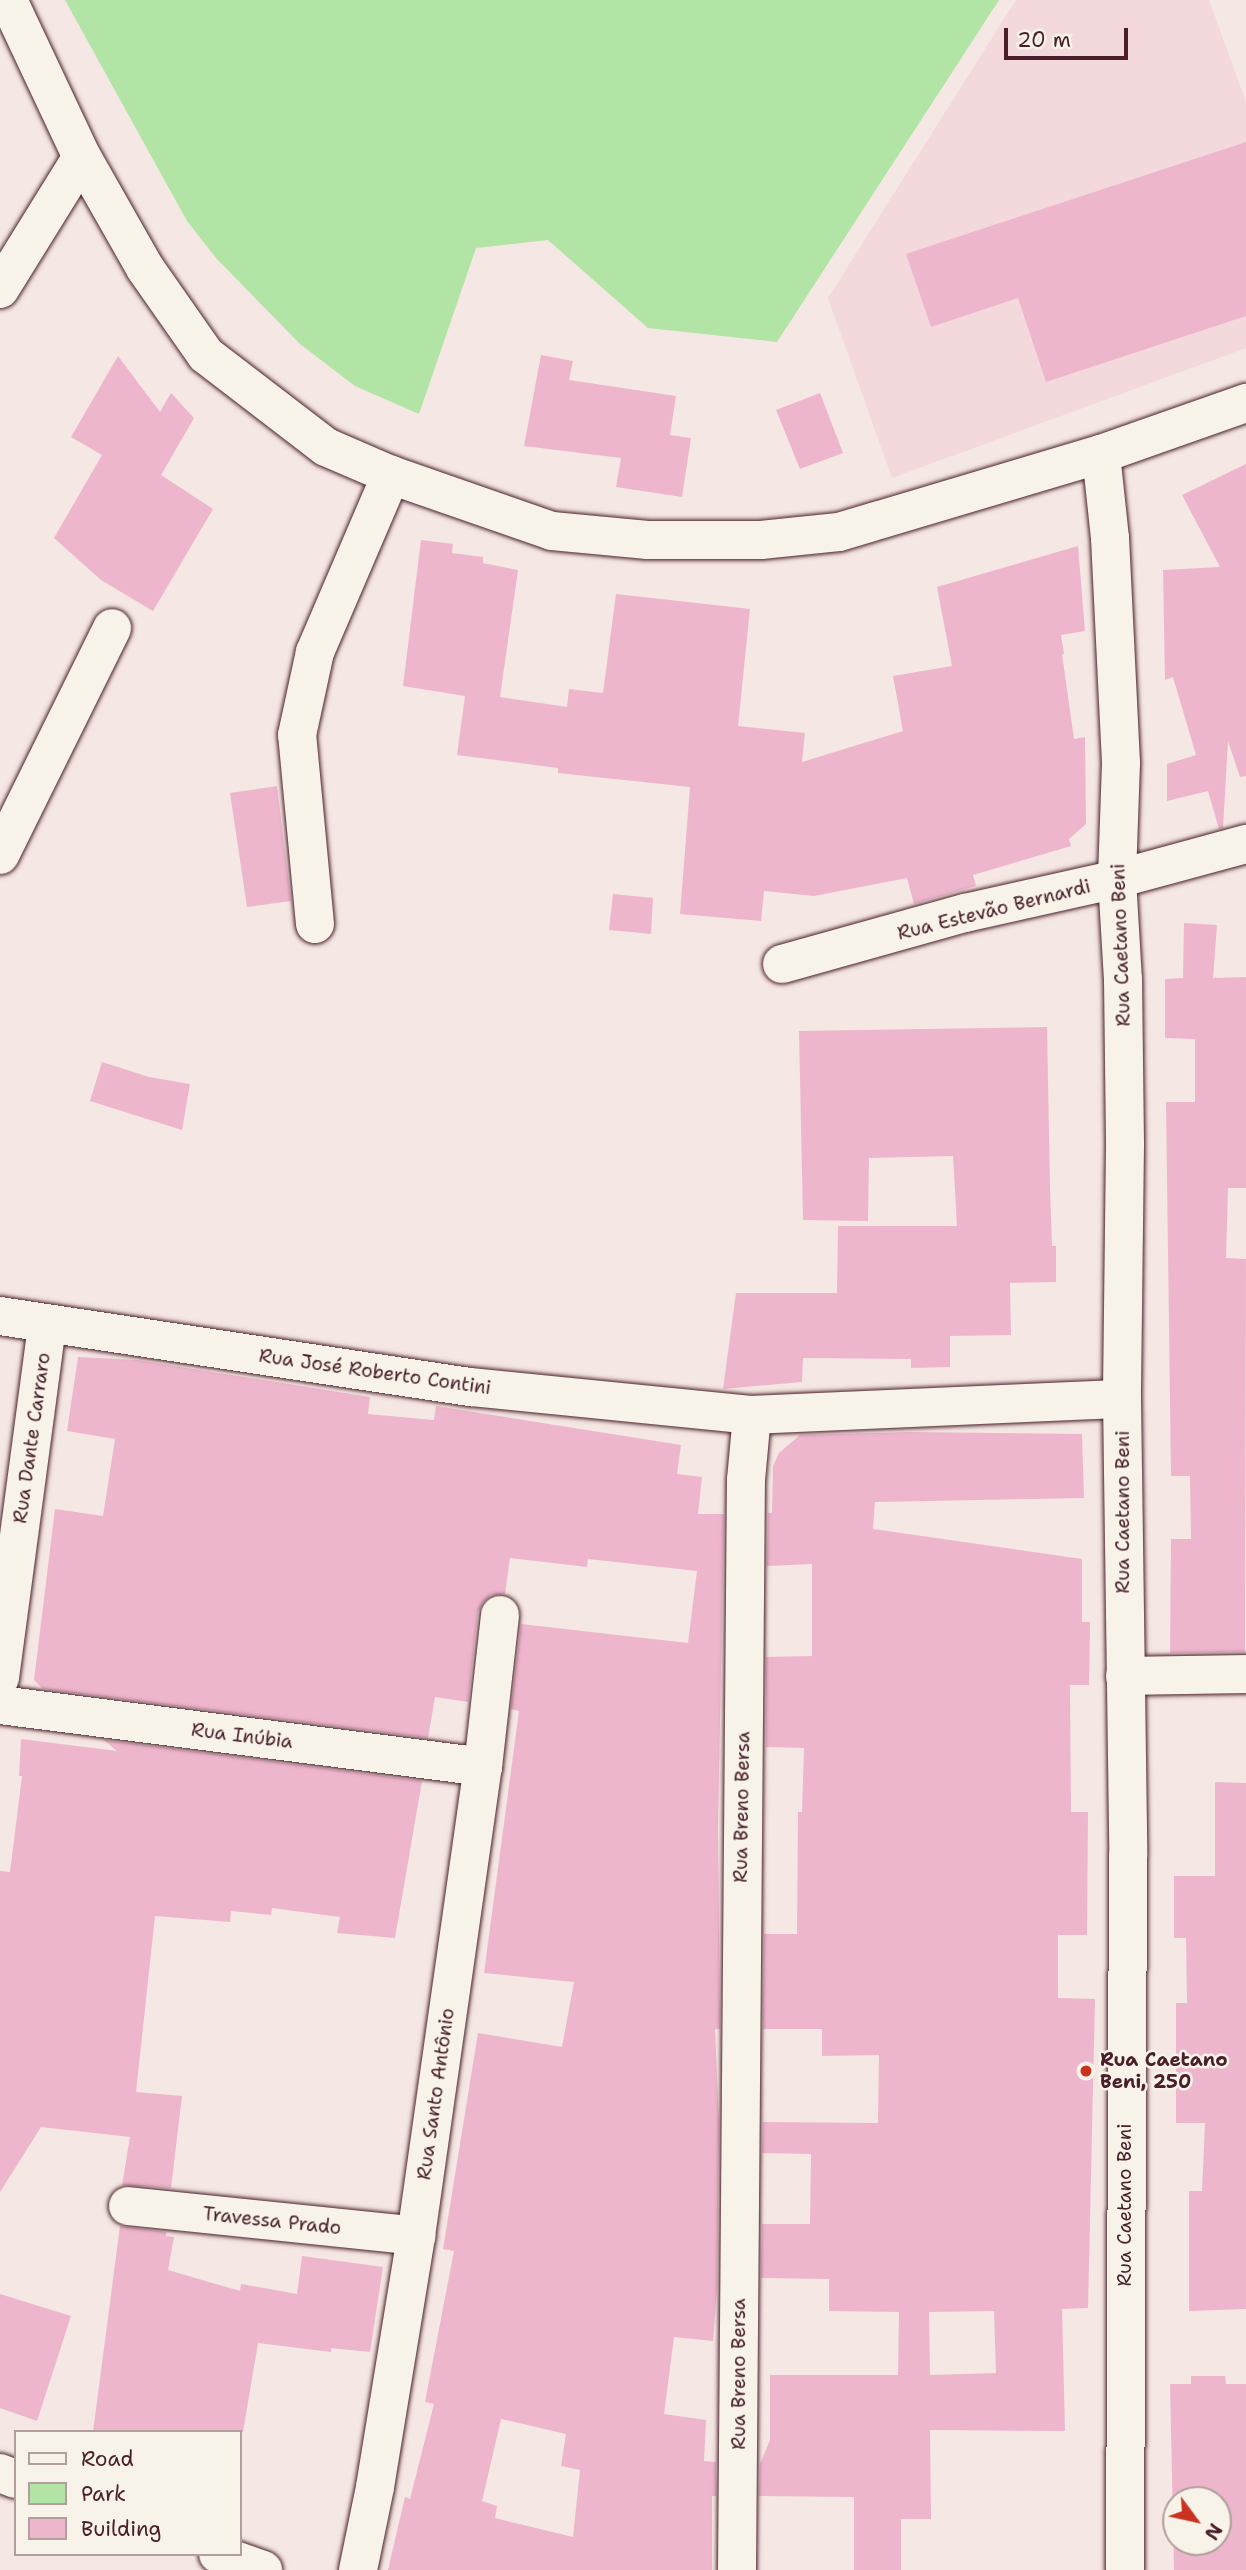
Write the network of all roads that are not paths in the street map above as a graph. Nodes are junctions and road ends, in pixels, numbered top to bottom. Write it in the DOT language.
graph roads {
  1 [pos="8,0"];
  2 [pos="82,157"];
  3 [pos="0,289"];
  4 [pos="1246,402"];
  5 [pos="1101,454"];
  6 [pos="391,475"];
  7 [pos="112,628"];
  8 [pos="1246,844"];
  9 [pos="0,855"];
  10 [pos="1117,879"];
  11 [pos="315,924"];
  12 [pos="782,964"];
  13 [pos="0,1316"];
  14 [pos="47,1324"];
  15 [pos="1122,1399"];
  16 [pos="752,1415"];
  17 [pos="500,1615"];
  18 [pos="1246,1674"];
  19 [pos="1125,1676"];
  20 [pos="0,1678"];
  21 [pos="0,1705"];
  22 [pos="483,1767"];
  23 [pos="128,2206"];
  24 [pos="416,2236"];
  25 [pos="224,2556"];
  26 [pos="263,2570"];
  27 [pos="358,2570"];
  28 [pos="737,2570"];
  29 [pos="1125,2570"];
  1 -- 2 [label="street"];
  2 -- 3 [label="street"];
  2 -- 6 [label="street"];
  4 -- 5 [label="street"];
  5 -- 6 [label="street"];
  5 -- 10 [label="street, Rua Caetano Beni"];
  6 -- 11 [label="street"];
  7 -- 9 [label="street"];
  8 -- 10 [label="street, Rua Estevão Bernardi"];
  10 -- 12 [label="street, Rua Estevão Bernardi"];
  10 -- 15 [label="street, Rua Caetano Beni"];
  13 -- 14 [label="street, Rua José Roberto Contini"];
  14 -- 16 [label="street, Rua José Roberto Contini"];
  14 -- 20 [label="street, Rua Dante Carraro"];
  15 -- 16 [label="street"];
  15 -- 19 [label="street, Rua Caetano Beni"];
  16 -- 28 [label="street, Rua Breno Bersa"];
  17 -- 22 [label="street, Rua Santo Antônio"];
  18 -- 19 [label="street"];
  19 -- 29 [label="street, Rua Caetano Beni"];
  21 -- 22 [label="street, Rua Inúbia"];
  22 -- 24 [label="street, Rua Santo Antônio"];
  23 -- 24 [label="street, Travessa Prado"];
  24 -- 27 [label="street, Rua Santo Antônio"];
  25 -- 26 [label="street"];
}
